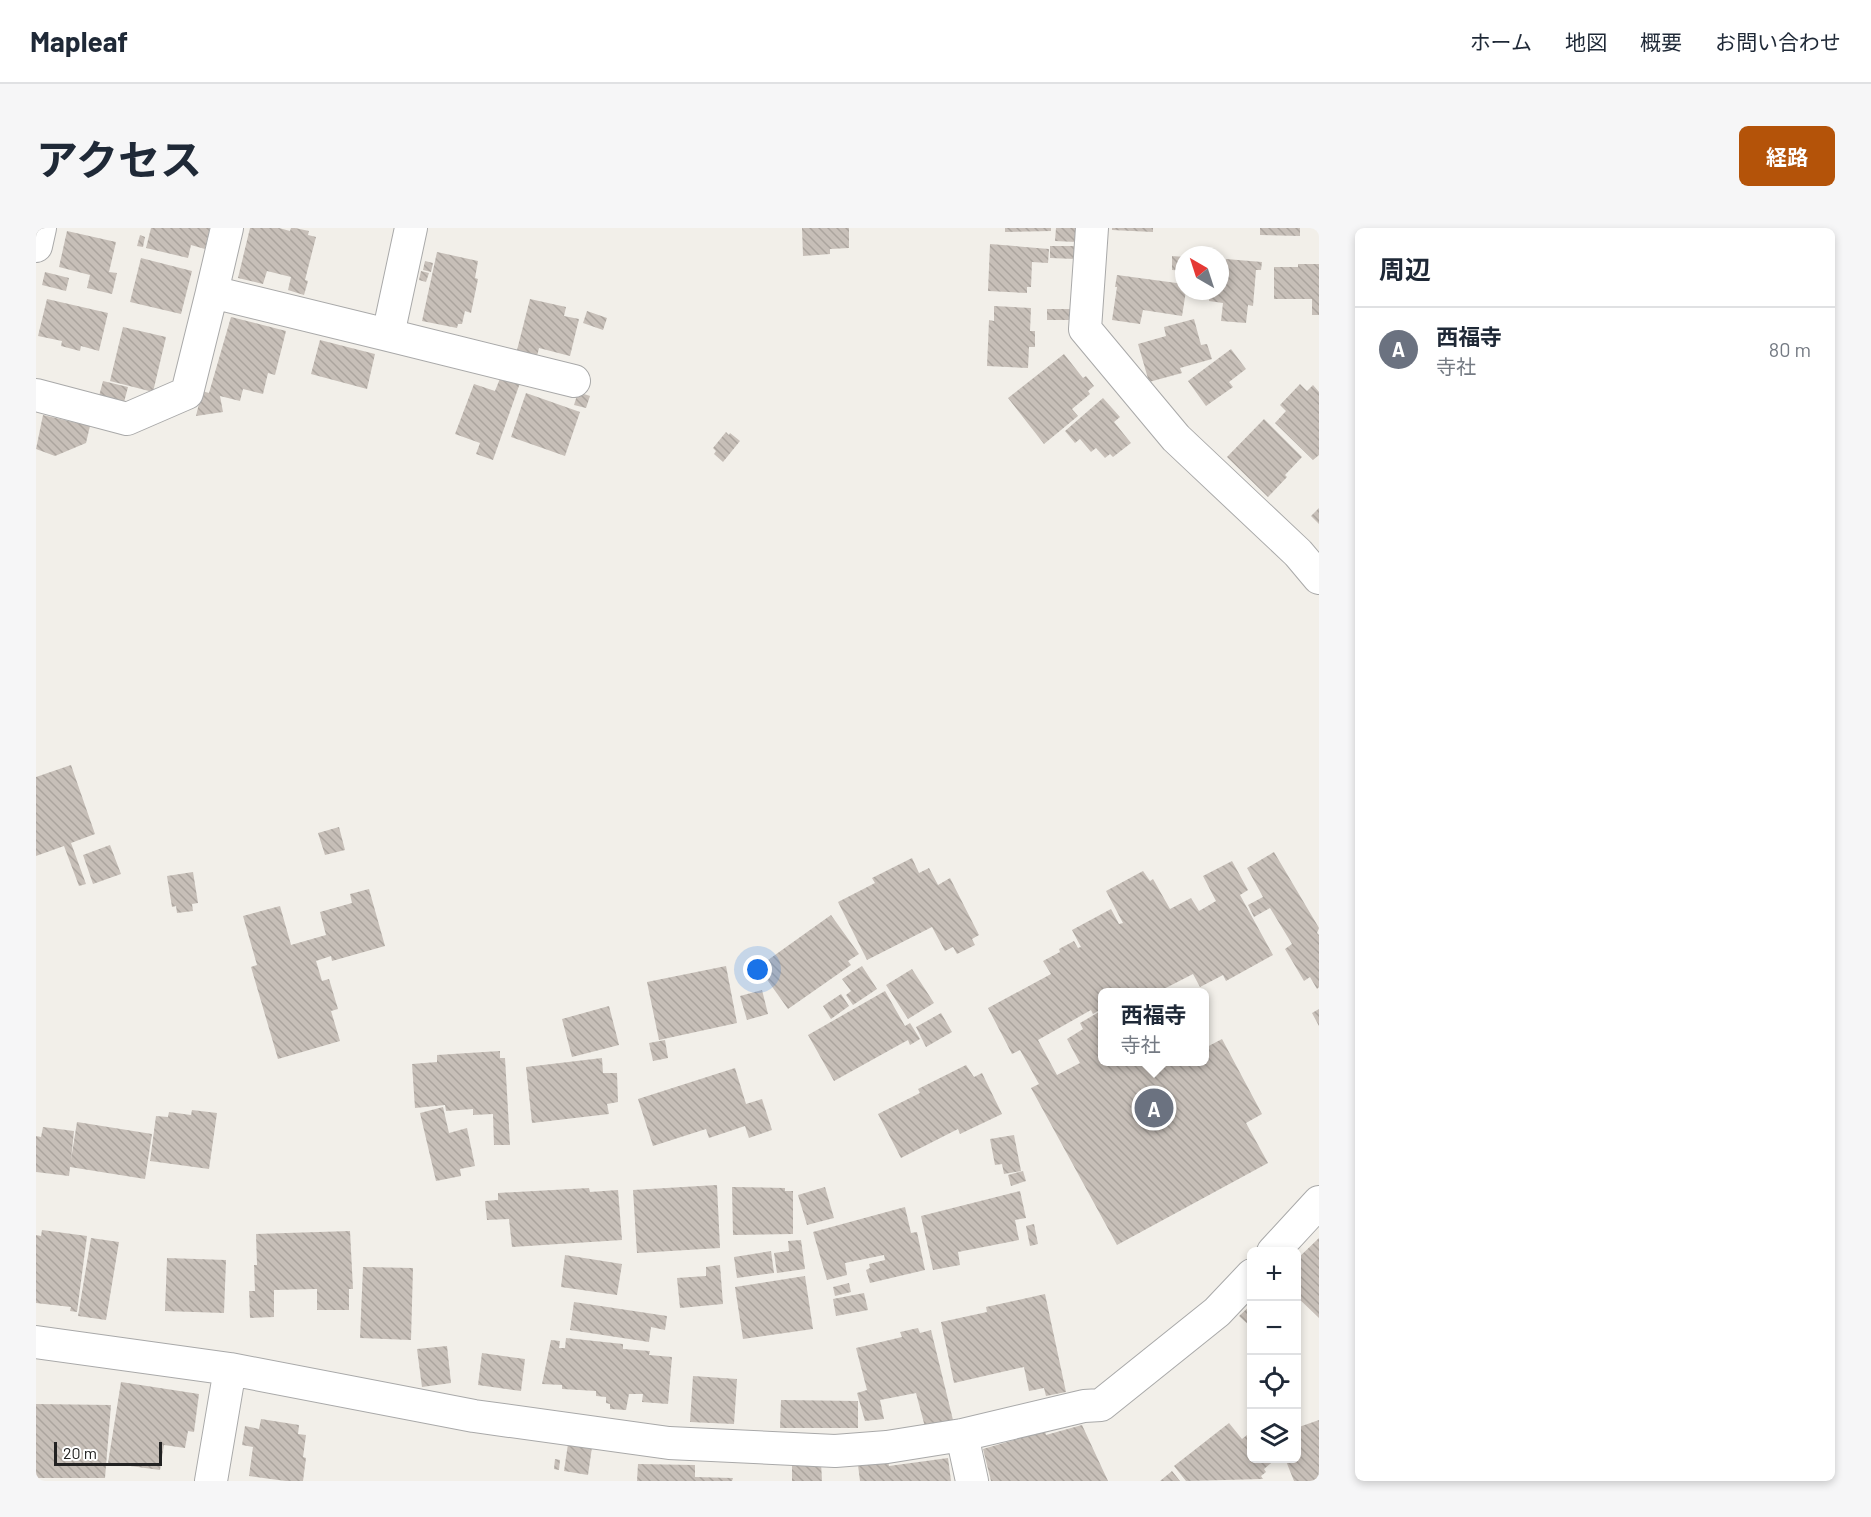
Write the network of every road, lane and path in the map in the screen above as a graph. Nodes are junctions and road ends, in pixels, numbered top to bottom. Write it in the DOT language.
graph roads {
  1 [pos="40,228"];
  2 [pos="227,228"];
  3 [pos="411,228"];
  4 [pos="1092,228"];
  5 [pos="36,246"];
  6 [pos="212,292"];
  7 [pos="388,335"];
  8 [pos="574,381"];
  9 [pos="36,395"];
  10 [pos="1319,578"];
  11 [pos="1319,1202"];
  12 [pos="1277,1247"];
  13 [pos="1247,1279"];
  14 [pos="36,1342"];
  15 [pos="230,1369"];
  16 [pos="962,1435"];
  17 [pos="211,1481"];
  18 [pos="972,1481"];
  1 -- 5 [label="street"];
  2 -- 6 [label="street"];
  3 -- 7 [label="street"];
  4 -- 10 [label="street"];
  6 -- 7 [label="street"];
  6 -- 9 [label="street"];
  7 -- 8 [label="street"];
  11 -- 12 [label="street"];
  13 -- 16 [label="street"];
  14 -- 15 [label="street"];
  15 -- 16 [label="street"];
  15 -- 17 [label="street"];
  16 -- 18 [label="street"];
}
